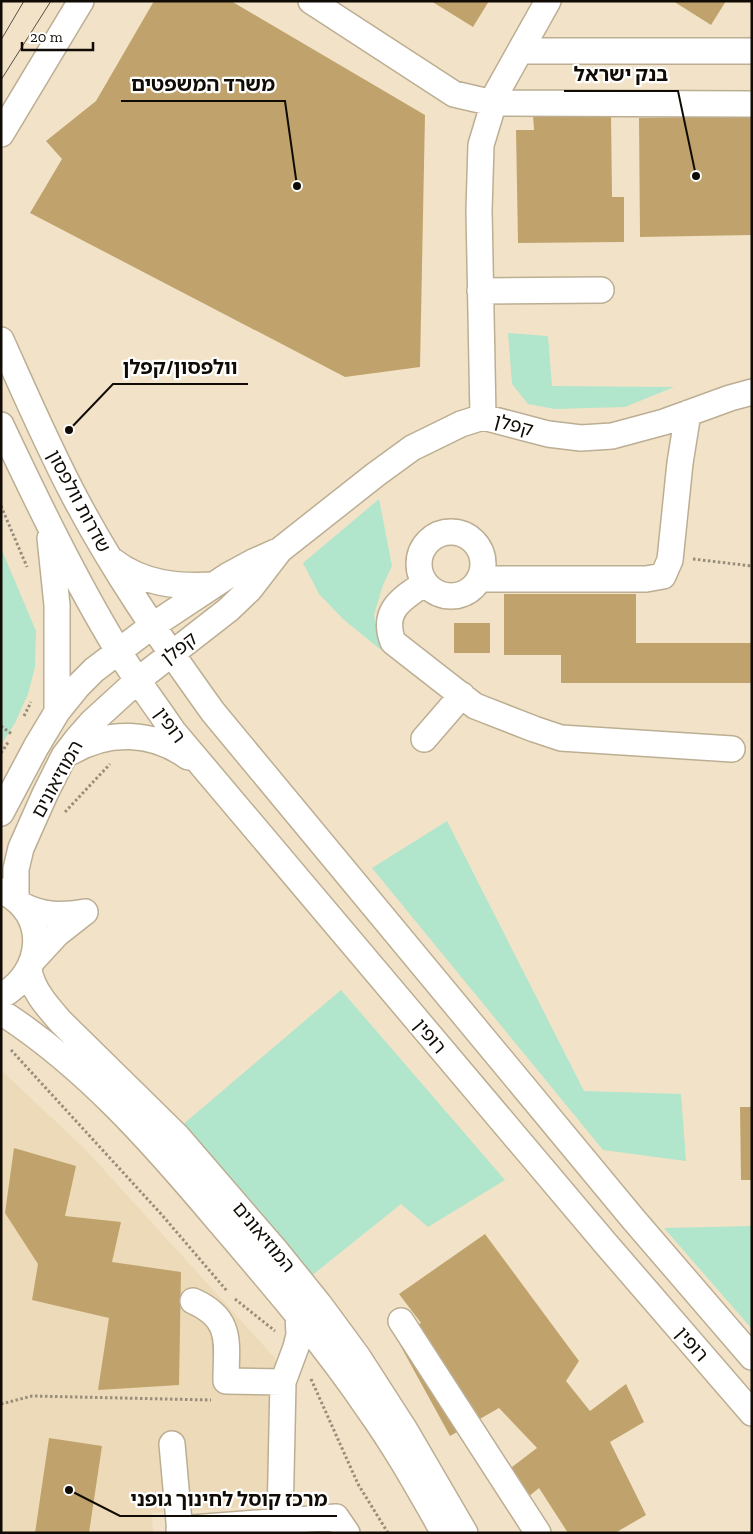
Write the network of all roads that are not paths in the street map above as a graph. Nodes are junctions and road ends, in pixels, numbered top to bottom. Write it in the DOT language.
graph roads {
  1 [pos="81,1"];
  2 [pos="311,1"];
  3 [pos="548,1"];
  4 [pos="752,50"];
  5 [pos="520,51"];
  6 [pos="493,103"];
  7 [pos="752,104"];
  8 [pos="1,134"];
  9 [pos="601,290"];
  10 [pos="480,291"];
  11 [pos="1,340"];
  12 [pos="752,392"];
  13 [pos="688,413"];
  14 [pos="482,417"];
  15 [pos="1,426"];
  16 [pos="46,518"];
  17 [pos="280,550"];
  18 [pos="109,558"];
  19 [pos="480,579"];
  20 [pos="425,583"];
  21 [pos="213,586"];
  22 [pos="152,626"];
  23 [pos="118,651"];
  24 [pos="171,654"];
  25 [pos="138,680"];
  26 [pos="462,695"];
  27 [pos="57,712"];
  28 [pos="424,739"];
  29 [pos="732,749"];
  30 [pos="64,756"];
  31 [pos="204,768"];
  32 [pos="1,813"];
  33 [pos="13,898"];
  34 [pos="31,965"];
  35 [pos="1,996"];
  36 [pos="1,1012"];
  37 [pos="193,1301"];
  38 [pos="298,1315"];
  39 [pos="401,1321"];
  40 [pos="752,1357"];
  41 [pos="283,1382"];
  42 [pos="752,1413"];
  43 [pos="172,1444"];
  44 [pos="280,1521"];
  45 [pos="179,1531"];
  46 [pos="347,1533"];
  47 [pos="444,1533"];
  48 [pos="465,1533"];
  49 [pos="538,1533"];
  1 -- 8 [label="street"];
  2 -- 6 [label="street"];
  3 -- 5 [label="street"];
  4 -- 5 [label="street"];
  5 -- 6 [label="street"];
  6 -- 7 [label="street"];
  6 -- 10 [label="street"];
  9 -- 10 [label="street"];
  10 -- 14 [label="street"];
  11 -- 18 [label="street, שדרות וולפסון"];
  12 -- 13 [label="street, קפלן"];
  13 -- 14 [label="street, קפלן"];
  13 -- 19 [label="street"];
  14 -- 17 [label="street, קפלן"];
  15 -- 16 [label="street, שדרות וולפסון"];
  16 -- 23 [label="street, שדרות וולפסון"];
  16 -- 27 [label="street"];
  17 -- 21 [label="street, קפלן"];
  17 -- 24 [label="street, קפלן"];
  18 -- 21 [label="street"];
  18 -- 22 [label="street, שדרות וולפסון"];
  19 -- 20 [label="street"];
  19 -- 20 [label="street"];
  20 -- 26 [label="street"];
  21 -- 22 [label="street, קפלן"];
  22 -- 23 [label="street, המוזיאונים"];
  22 -- 24 [label="street, שדרות וולפסון"];
  23 -- 25 [label="street, רופין"];
  23 -- 27 [label="street, המוזיאונים"];
  24 -- 25 [label="street, קפלן"];
  24 -- 40 [label="street, רופין"];
  25 -- 30 [label="street, המוזיאונים"];
  25 -- 31 [label="street, רופין"];
  26 -- 28 [label="street"];
  26 -- 29 [label="street"];
  27 -- 32 [label="street, המוזיאונים"];
  30 -- 31 [label="street"];
  30 -- 33 [label="street, המוזיאונים"];
  31 -- 42 [label="street, רופין"];
  33 -- 34 [label="street"];
  33 -- 34 [label="street"];
  34 -- 35 [label="street"];
  34 -- 48 [label="street, המוזיאונים"];
  36 -- 38 [label="street, המוזיאונים"];
  37 -- 41 [label="street"];
  38 -- 41 [label="street"];
  38 -- 47 [label="street, המוזיאונים"];
  39 -- 49 [label="street"];
  41 -- 44 [label="street"];
  43 -- 45 [label="street"];
  44 -- 45 [label="street"];
  44 -- 46 [label="street"];
}
